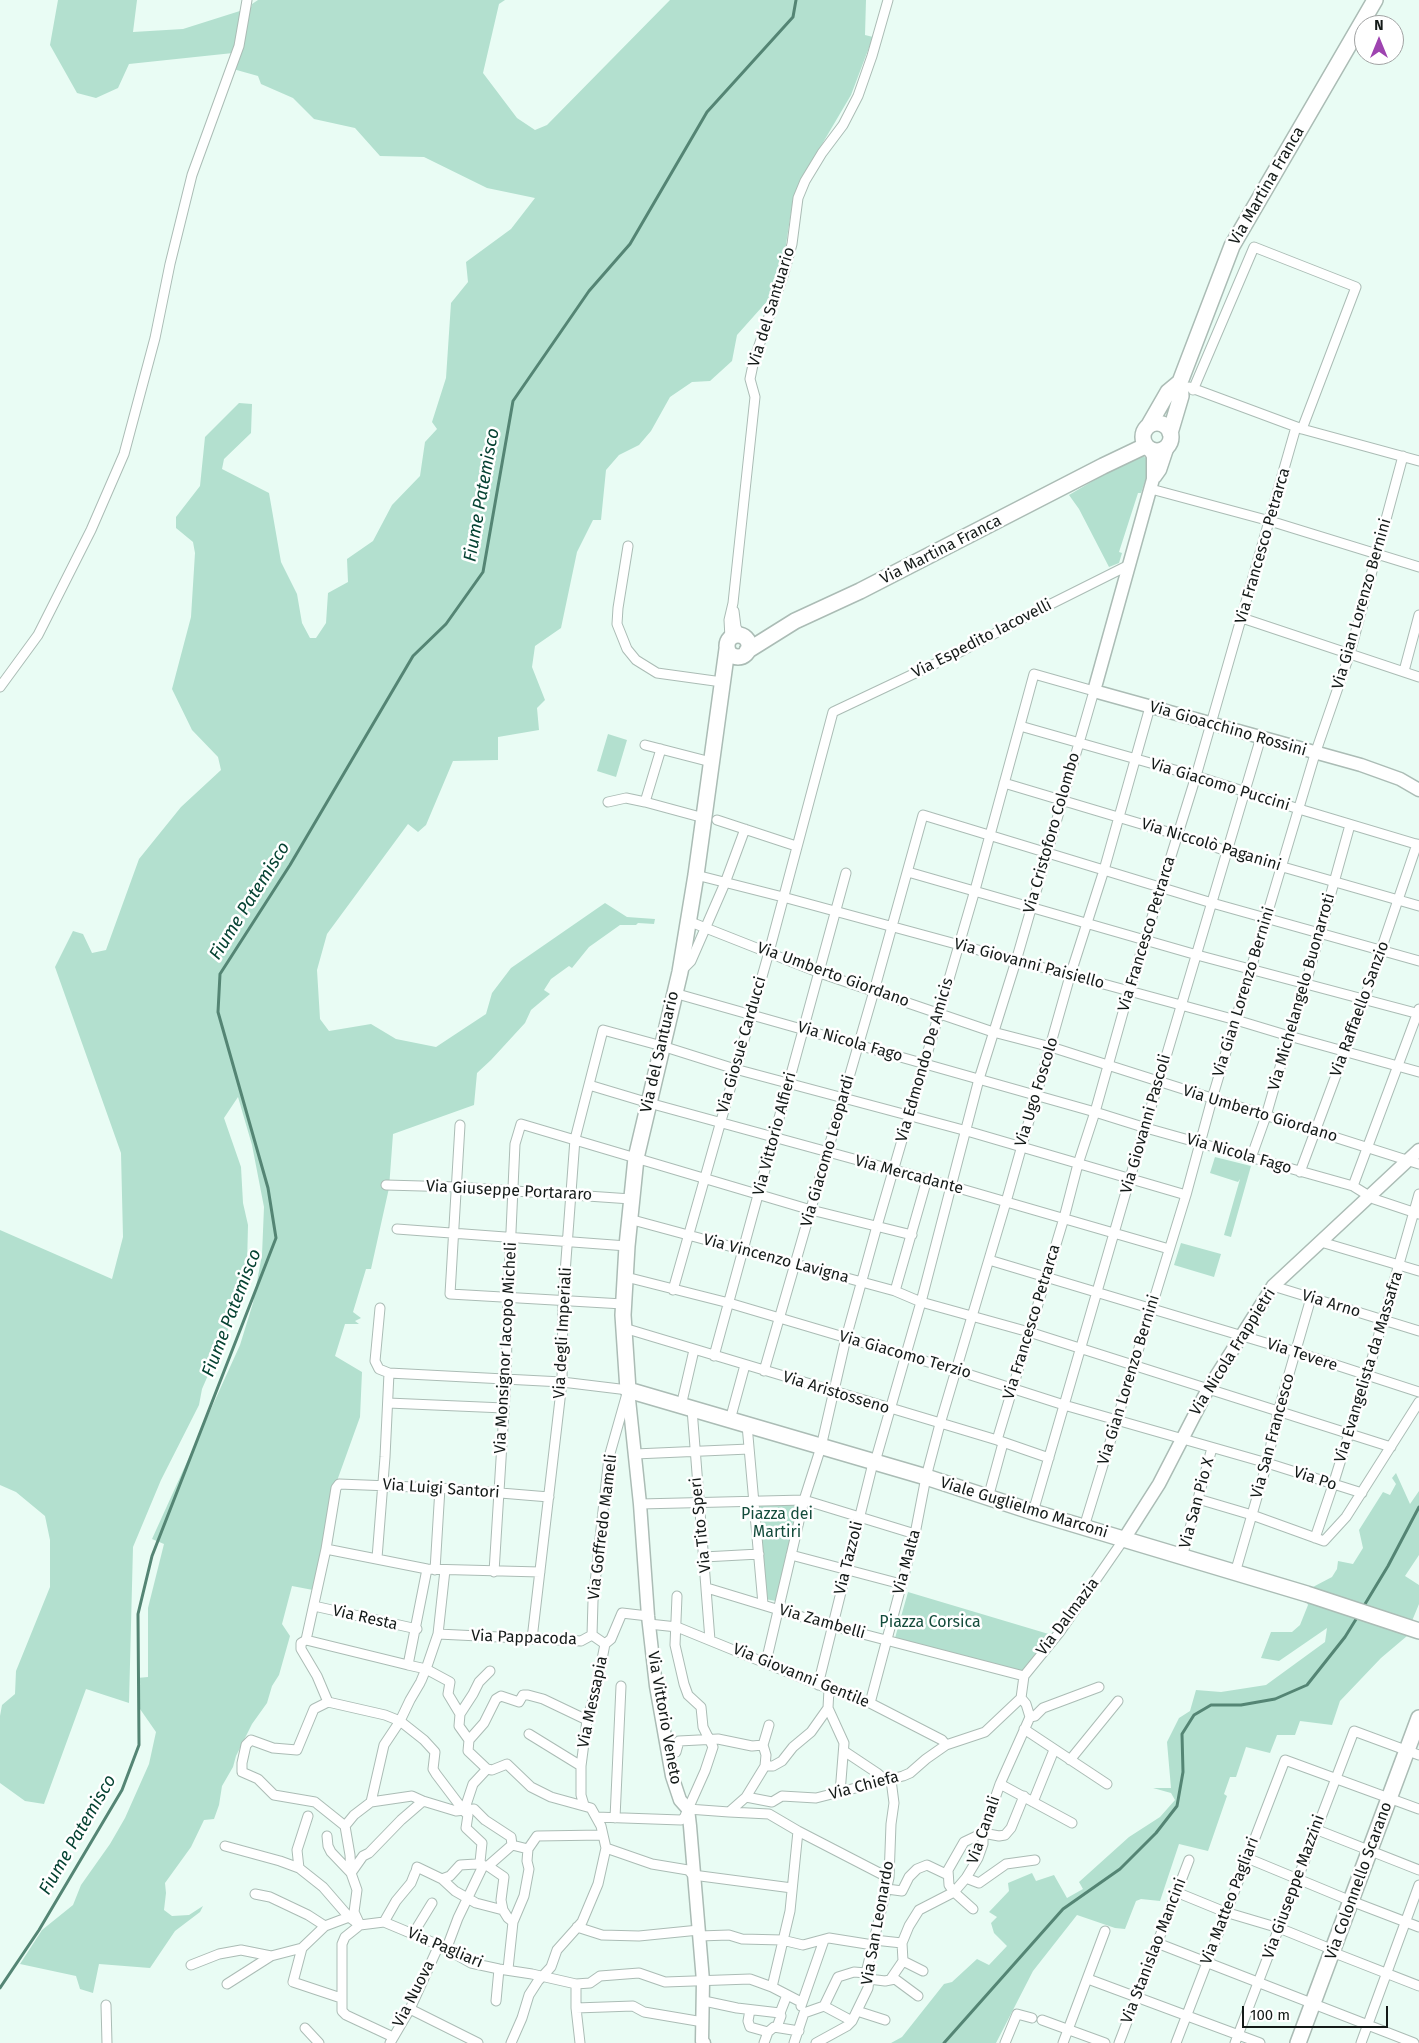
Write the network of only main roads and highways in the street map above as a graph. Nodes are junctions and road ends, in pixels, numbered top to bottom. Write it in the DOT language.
graph roads {
  1 [pos="1375,0"];
  2 [pos="1180,382"];
  3 [pos="1147,438"];
  4 [pos="1169,440"];
  5 [pos="739,644"];
  6 [pos="717,716"];
  7 [pos="628,1390"];
  8 [pos="1417,1626"];
  9 [pos="1419,1718"];
  10 [pos="1413,1753"];
  11 [pos="1298,2043"];
  1 -- 2 [label="main road, Via Martina Franca"];
  2 -- 3 [label="main road, Via Martina Franca"];
  2 -- 4 [label="main road, Via Martina Franca"];
  3 -- 4 [label="main road"];
  3 -- 4 [label="main road"];
  3 -- 5 [label="main road, Via Martina Franca"];
  5 -- 6 [label="main road, Via del Santuario"];
  5 -- 6 [label="main road, Via del Santuario"];
  6 -- 7 [label="main road, Via del Santuario"];
  7 -- 8 [label="main road, Viale Guglielmo Marconi"];
  9 -- 10 [label="main road, Via Colonnello Scarano"];
  10 -- 11 [label="main road, Via Colonnello Scarano"];
}
